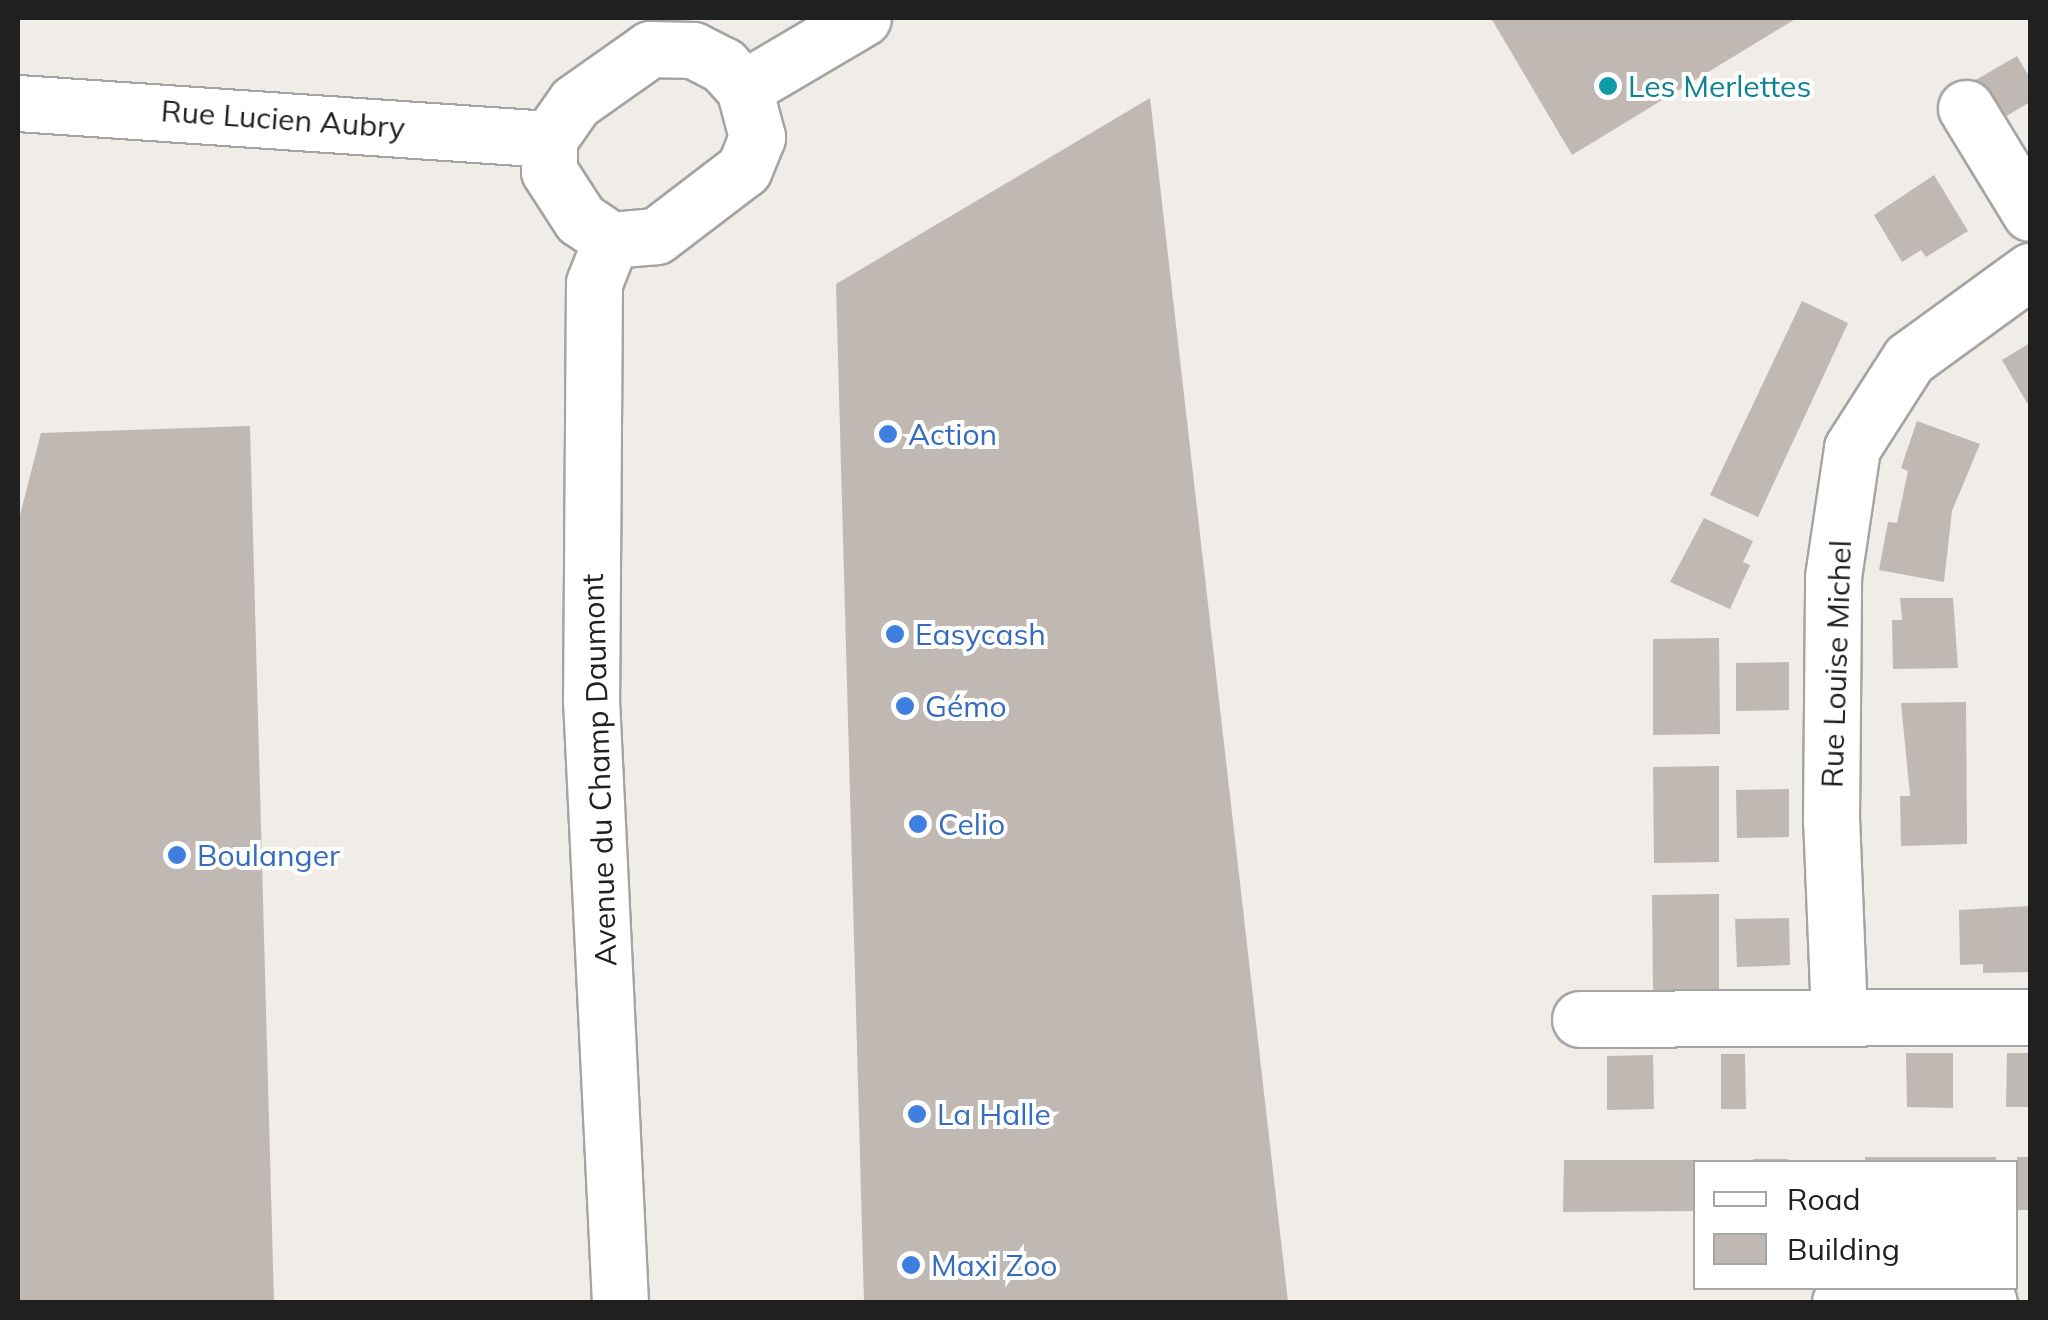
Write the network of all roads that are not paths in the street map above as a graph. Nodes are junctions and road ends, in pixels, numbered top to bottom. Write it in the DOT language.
graph roads {
  1 [pos="863,18"];
  2 [pos="744,88"];
  3 [pos="18,103"];
  4 [pos="1966,108"];
  5 [pos="549,140"];
  6 [pos="2030,213"];
  7 [pos="611,240"];
  8 [pos="2030,271"];
  9 [pos="1839,1016"];
  10 [pos="2030,1018"];
  11 [pos="1580,1019"];
  12 [pos="1894,1290"];
  13 [pos="1953,1290"];
  14 [pos="620,1302"];
  15 [pos="1840,1302"];
  16 [pos="1989,1302"];
  1 -- 2 [label="street"];
  2 -- 5 [label="street"];
  2 -- 7 [label="street"];
  3 -- 5 [label="street, Rue Lucien Aubry"];
  4 -- 6 [label="street"];
  5 -- 7 [label="street"];
  7 -- 14 [label="street, Avenue du Champ Daumont"];
  8 -- 9 [label="street, Rue Louise Michel"];
  9 -- 10 [label="street"];
  9 -- 11 [label="street"];
  12 -- 15 [label="street"];
  13 -- 16 [label="street"];
}
